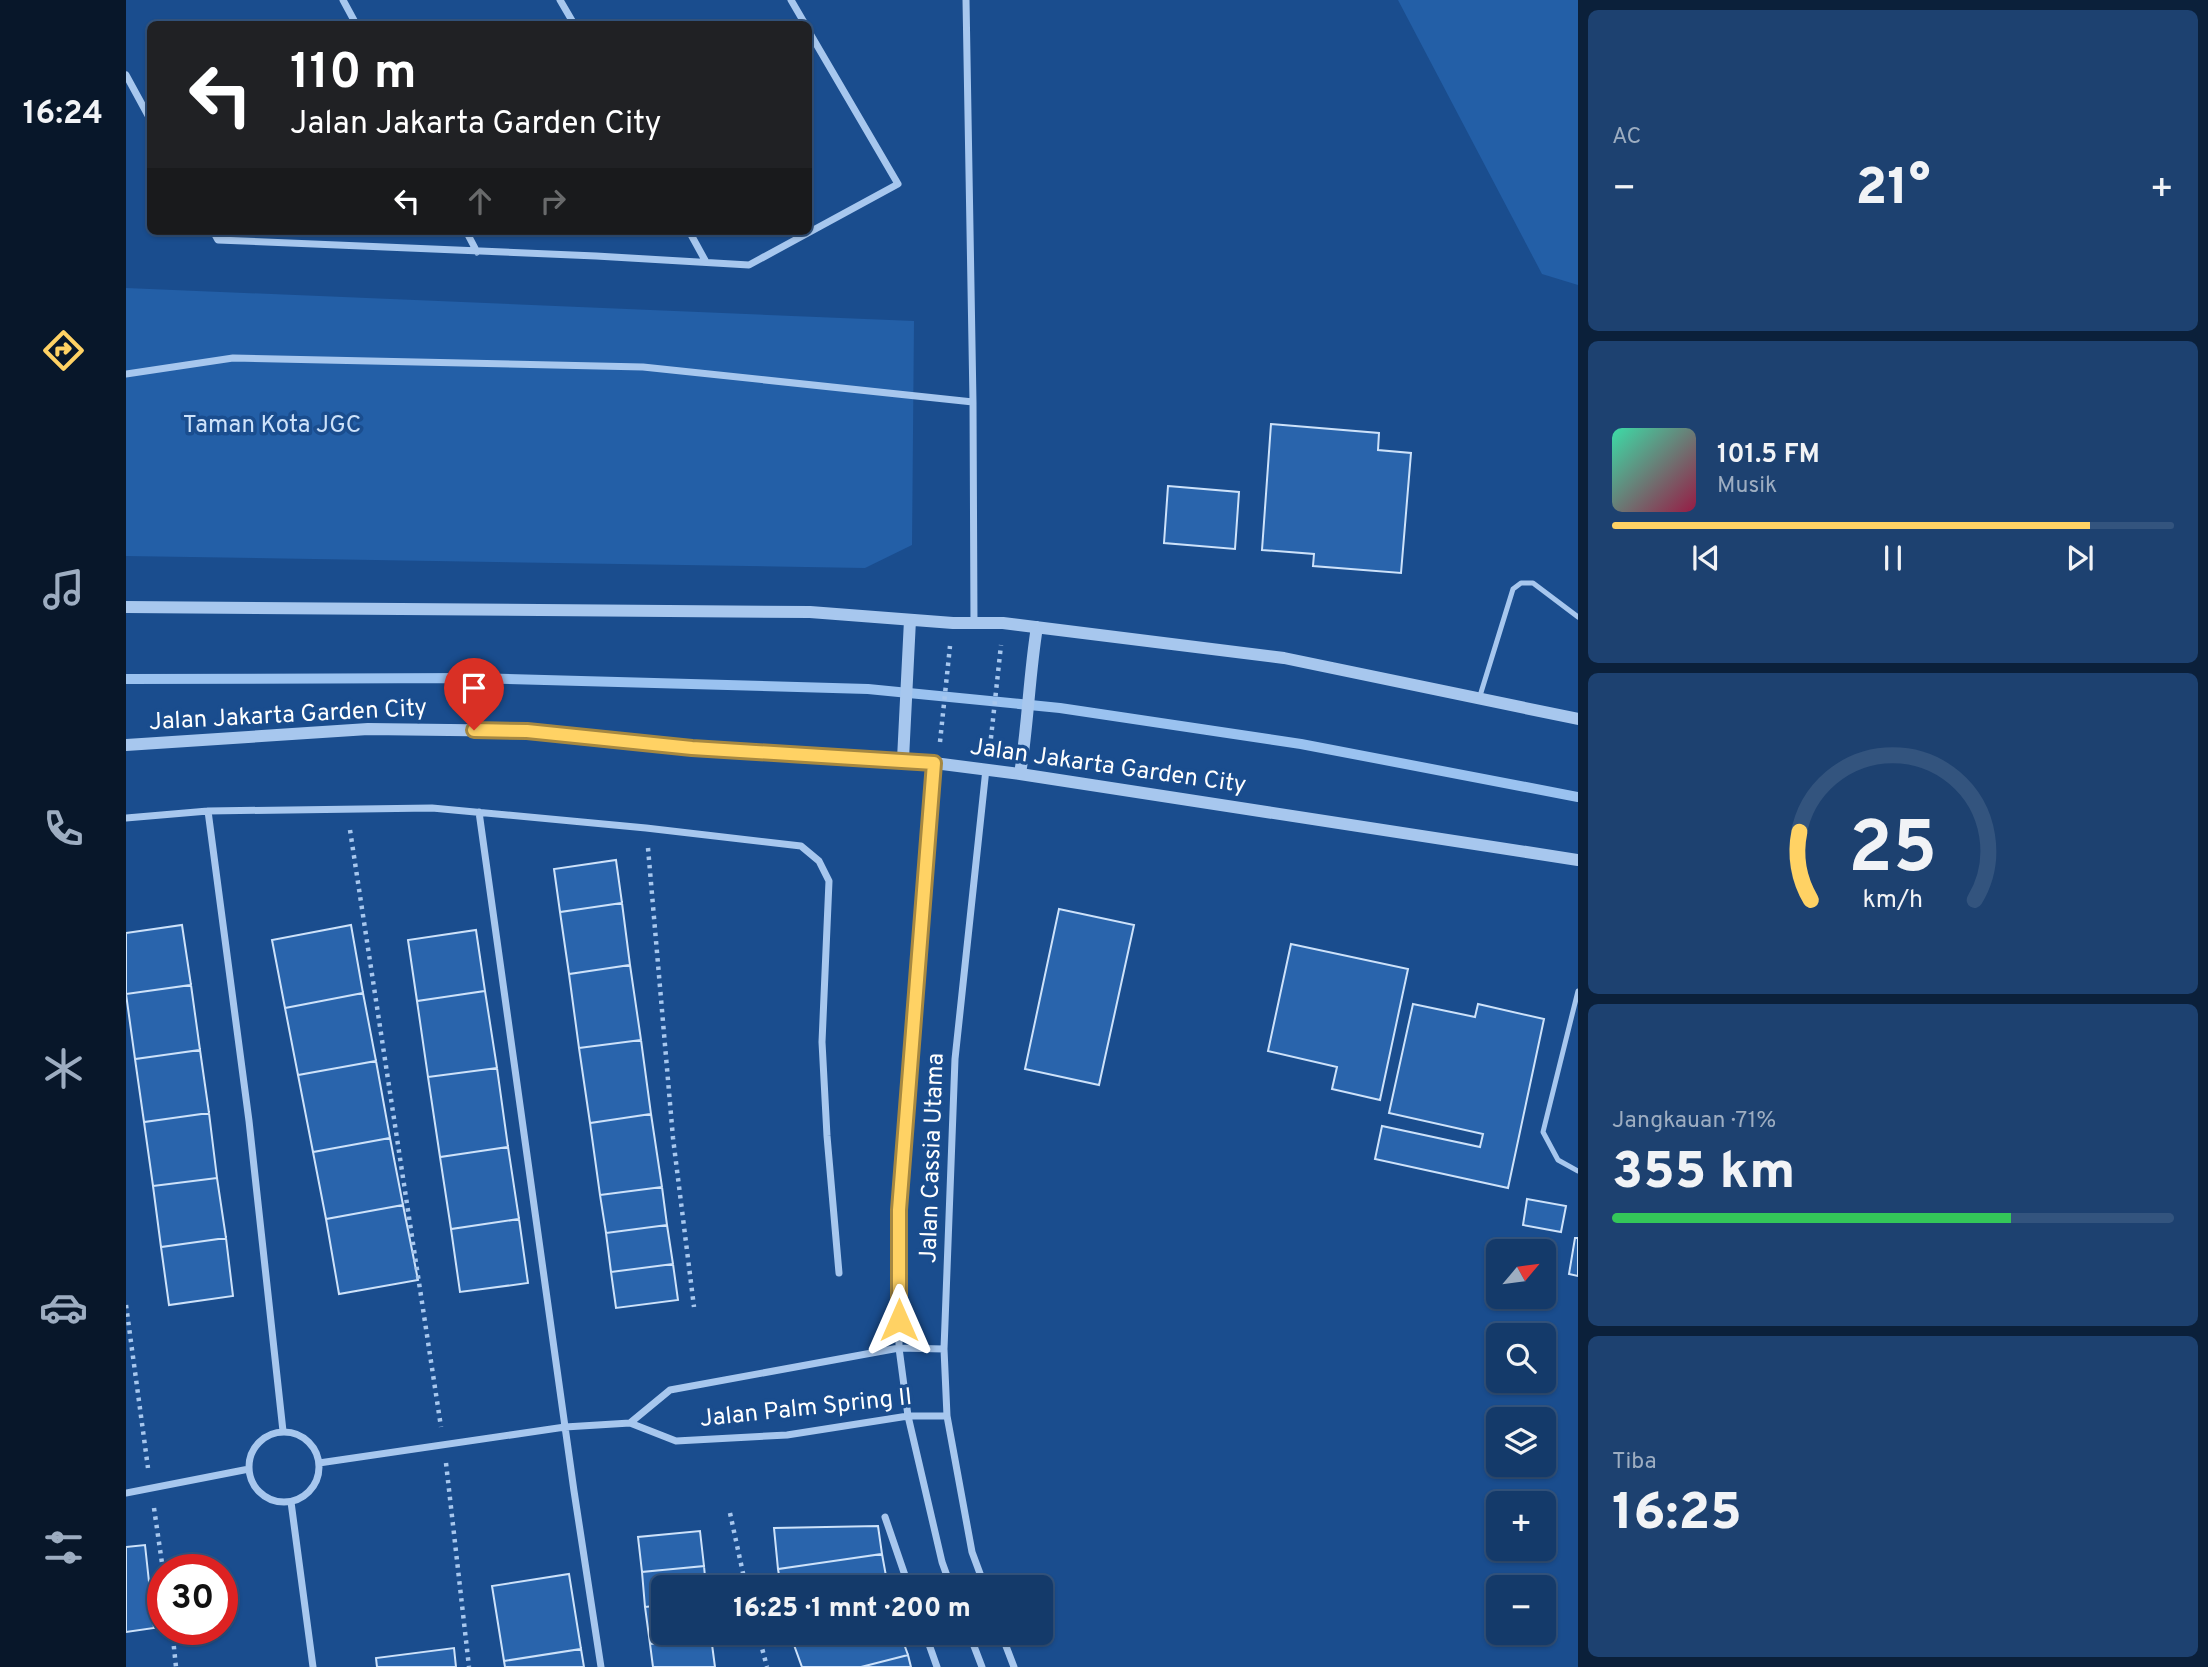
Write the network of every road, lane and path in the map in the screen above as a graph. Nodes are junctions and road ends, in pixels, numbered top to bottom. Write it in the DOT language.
graph roads {
  1 [pos="343,0"];
  2 [pos="560,0"];
  3 [pos="791,0"];
  4 [pos="966,0"];
  5 [pos="354,21"];
  6 [pos="572,21"];
  7 [pos="803,21"];
  8 [pos="812,37"];
  9 [pos="126,75"];
  10 [pos="147,114"];
  11 [pos="812,231"];
  12 [pos="215,235"];
  13 [pos="468,235"];
  14 [pos="691,235"];
  15 [pos="804,235"];
  16 [pos="477,251"];
  17 [pos="706,262"];
  18 [pos="126,374"];
  19 [pos="973,402"];
  20 [pos="126,607"];
  21 [pos="1578,617"];
  22 [pos="910,620"];
  23 [pos="974,623"];
  24 [pos="1037,627"];
  25 [pos="950,651"];
  26 [pos="997,673"];
  27 [pos="1479,699"];
  28 [pos="1578,719"];
  29 [pos="942,734"];
  30 [pos="990,743"];
  31 [pos="126,745"];
  32 [pos="903,759"];
  33 [pos="934,763"];
  34 [pos="986,769"];
  35 [pos="1020,774"];
  36 [pos="346,808"];
  37 [pos="208,811"];
  38 [pos="479,812"];
  39 [pos="126,818"];
  40 [pos="646,828"];
  41 [pos="1578,860"];
  42 [pos="1578,991"];
  43 [pos="1578,1171"];
  44 [pos="839,1273"];
  45 [pos="126,1305"];
  46 [pos="694,1307"];
  47 [pos="899,1348"];
  48 [pos="944,1349"];
  49 [pos="908,1416"];
  50 [pos="947,1416"];
  51 [pos="630,1423"];
  52 [pos="565,1427"];
  53 [pos="283,1431"];
  54 [pos="444,1443"];
  55 [pos="319,1462"];
  56 [pos="249,1469"];
  57 [pos="151,1489"];
  58 [pos="126,1493"];
  59 [pos="291,1502"];
  60 [pos="730,1513"];
  61 [pos="885,1517"];
  62 [pos="161,1554"];
  63 [pos="743,1575"];
  64 [pos="905,1575"];
  65 [pos="947,1575"];
  66 [pos="981,1575"];
  67 [pos="174,1645"];
  68 [pos="761,1645"];
  69 [pos="929,1645"];
  70 [pos="974,1645"];
  71 [pos="1006,1645"];
  72 [pos="176,1667"];
  73 [pos="313,1667"];
  74 [pos="469,1667"];
  75 [pos="601,1667"];
  76 [pos="767,1667"];
  77 [pos="937,1667"];
  78 [pos="982,1667"];
  79 [pos="1014,1667"];
  1 -- 5 [label="street"];
  2 -- 6 [label="street"];
  3 -- 7 [label="street"];
  4 -- 19 [label="street"];
  8 -- 11 [label="street"];
  9 -- 10 [label="street"];
  12 -- 16 [label="street"];
  13 -- 16 [label="street"];
  14 -- 17 [label="street"];
  15 -- 17 [label="street"];
  16 -- 17 [label="street"];
  18 -- 19 [label="street"];
  19 -- 23 [label="street"];
  20 -- 22 [label="street"];
  21 -- 27 [label="lane"];
  22 -- 23 [label="street"];
  22 -- 32 [label="street"];
  23 -- 24 [label="street"];
  24 -- 27 [label="street"];
  24 -- 35 [label="street"];
  25 -- 29 [label="path"];
  26 -- 30 [label="path"];
  27 -- 28 [label="street"];
  31 -- 32 [label="street, Jalan Jakarta Garden City"];
  32 -- 33 [label="street, Jalan Jakarta Garden City"];
  33 -- 34 [label="street, Jalan Jakarta Garden City"];
  33 -- 47 [label="street, Jalan Cassia Utama"];
  34 -- 35 [label="street, Jalan Jakarta Garden City"];
  34 -- 48 [label="street, Jalan Cassia Utama"];
  35 -- 41 [label="street, Jalan Jakarta Garden City"];
  36 -- 37 [label="street"];
  36 -- 38 [label="street"];
  36 -- 54 [label="path"];
  37 -- 39 [label="street"];
  37 -- 53 [label="street"];
  38 -- 40 [label="street"];
  38 -- 52 [label="street"];
  40 -- 44 [label="street"];
  40 -- 46 [label="path"];
  42 -- 43 [label="lane"];
  45 -- 57 [label="path"];
  47 -- 48 [label="street, Jalan Palm Spring II"];
  47 -- 49 [label="street, Jalan Cassia Utama"];
  47 -- 51 [label="street, Jalan Palm Spring II"];
  48 -- 50 [label="street, Jalan Cassia Utama"];
  49 -- 50 [label="street, Jalan Palm Spring II"];
  49 -- 51 [label="street, Jalan Palm Spring II"];
  49 -- 65 [label="street, Jalan Cassia Utama"];
  50 -- 66 [label="street, Jalan Cassia Utama"];
  51 -- 52 [label="street, Jalan Palm Spring II"];
  52 -- 54 [label="street, Jalan Palm Spring II"];
  52 -- 75 [label="street"];
  53 -- 55 [label="street"];
  53 -- 56 [label="street"];
  54 -- 55 [label="street, Jalan Palm Spring II"];
  54 -- 74 [label="path"];
  55 -- 59 [label="street"];
  56 -- 57 [label="street"];
  56 -- 59 [label="street"];
  57 -- 58 [label="street"];
  57 -- 62 [label="path"];
  59 -- 73 [label="street"];
  60 -- 63 [label="path"];
  61 -- 64 [label="street"];
  67 -- 72 [label="path"];
  68 -- 76 [label="path"];
  69 -- 77 [label="street"];
  70 -- 78 [label="street"];
  71 -- 79 [label="street"];
}
